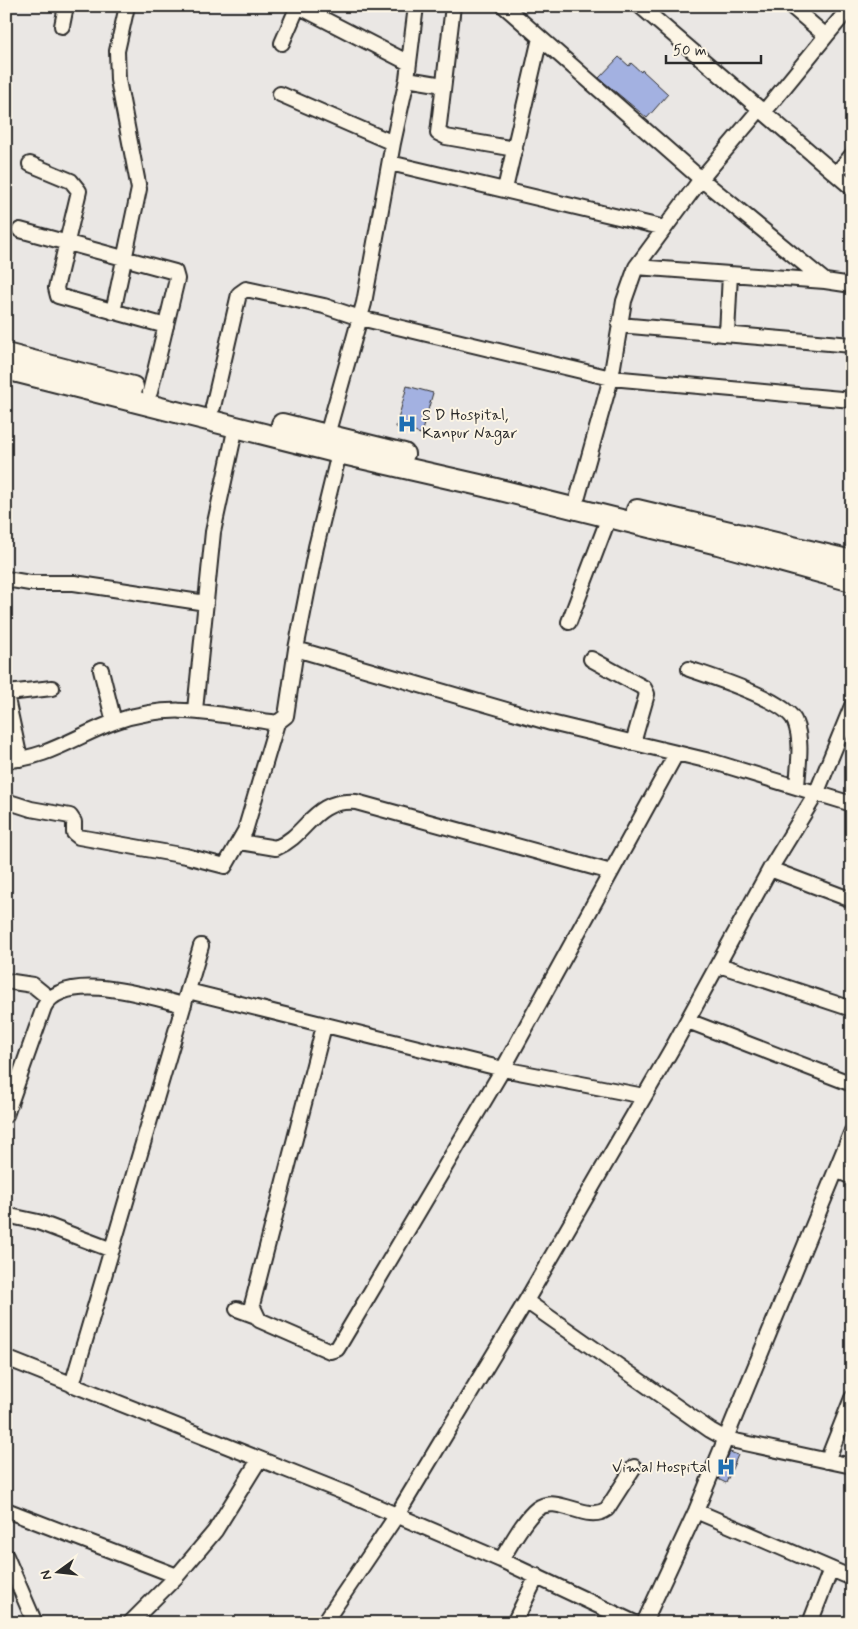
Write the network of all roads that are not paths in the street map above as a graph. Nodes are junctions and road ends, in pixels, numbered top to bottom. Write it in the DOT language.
graph roads {
  1 [pos="66,6"];
  2 [pos="127,6"];
  3 [pos="298,6"];
  4 [pos="416,6"];
  5 [pos="453,6"];
  6 [pos="504,6"];
  7 [pos="640,6"];
  8 [pos="791,6"];
  9 [pos="851,6"];
  10 [pos="62,26"];
  11 [pos="826,36"];
  12 [pos="540,38"];
  13 [pos="282,43"];
  14 [pos="409,63"];
  15 [pos="407,79"];
  16 [pos="443,85"];
  17 [pos="280,94"];
  18 [pos="762,111"];
  19 [pos="393,144"];
  20 [pos="515,148"];
  21 [pos="852,155"];
  22 [pos="390,163"];
  23 [pos="30,164"];
  24 [pos="836,174"];
  25 [pos="701,179"];
  26 [pos="852,188"];
  27 [pos="505,189"];
  28 [pos="665,228"];
  29 [pos="20,230"];
  30 [pos="68,242"];
  31 [pos="124,257"];
  32 [pos="636,267"];
  33 [pos="730,274"];
  34 [pos="825,281"];
  35 [pos="852,285"];
  36 [pos="113,312"];
  37 [pos="360,318"];
  38 [pos="619,325"];
  39 [pos="166,326"];
  40 [pos="727,334"];
  41 [pos="852,345"];
  42 [pos="6,354"];
  43 [pos="6,369"];
  44 [pos="611,378"];
  45 [pos="150,392"];
  46 [pos="852,400"];
  47 [pos="213,407"];
  48 [pos="236,426"];
  49 [pos="327,435"];
  50 [pos="339,453"];
  51 [pos="578,496"];
  52 [pos="609,518"];
  53 [pos="852,561"];
  54 [pos="6,579"];
  55 [pos="852,581"];
  56 [pos="206,603"];
  57 [pos="568,622"];
  58 [pos="296,649"];
  59 [pos="590,659"];
  60 [pos="689,669"];
  61 [pos="101,670"];
  62 [pos="52,688"];
  63 [pos="852,706"];
  64 [pos="195,710"];
  65 [pos="114,722"];
  66 [pos="277,723"];
  67 [pos="633,743"];
  68 [pos="676,754"];
  69 [pos="13,760"];
  70 [pos="797,787"];
  71 [pos="816,794"];
  72 [pos="6,801"];
  73 [pos="852,804"];
  74 [pos="240,842"];
  75 [pos="770,869"];
  76 [pos="611,872"];
  77 [pos="852,900"];
  78 [pos="201,946"];
  79 [pos="718,966"];
  80 [pos="6,981"];
  81 [pos="188,991"];
  82 [pos="49,998"];
  83 [pos="184,1005"];
  84 [pos="852,1009"];
  85 [pos="688,1021"];
  86 [pos="324,1026"];
  87 [pos="503,1069"];
  88 [pos="852,1084"];
  89 [pos="644,1096"];
  90 [pos="6,1114"];
  91 [pos="852,1131"];
  92 [pos="836,1170"];
  93 [pos="852,1177"];
  94 [pos="6,1215"];
  95 [pos="112,1250"];
  96 [pos="526,1301"];
  97 [pos="237,1309"];
  98 [pos="256,1316"];
  99 [pos="6,1358"];
  100 [pos="72,1385"];
  101 [pos="852,1398"];
  102 [pos="726,1439"];
  103 [pos="259,1460"];
  104 [pos="828,1461"];
  105 [pos="852,1466"];
  106 [pos="634,1467"];
  107 [pos="6,1510"];
  108 [pos="696,1511"];
  109 [pos="397,1515"];
  110 [pos="6,1556"];
  111 [pos="501,1560"];
  112 [pos="831,1569"];
  113 [pos="177,1576"];
  114 [pos="537,1576"];
  115 [pos="852,1578"];
  116 [pos="35,1623"];
  117 [pos="130,1623"];
  118 [pos="324,1623"];
  119 [pos="514,1623"];
  120 [pos="636,1623"];
  121 [pos="644,1623"];
  122 [pos="810,1623"];
  1 -- 10 [label="street"];
  2 -- 31 [label="street"];
  3 -- 13 [label="street"];
  3 -- 14 [label="street"];
  4 -- 14 [label="street"];
  5 -- 16 [label="street"];
  6 -- 12 [label="street"];
  7 -- 18 [label="street"];
  8 -- 11 [label="street"];
  9 -- 11 [label="street"];
  11 -- 18 [label="street"];
  12 -- 20 [label="street"];
  12 -- 25 [label="street"];
  14 -- 15 [label="street"];
  15 -- 16 [label="street"];
  15 -- 19 [label="street"];
  16 -- 20 [label="street"];
  17 -- 19 [label="street"];
  18 -- 24 [label="street"];
  18 -- 25 [label="street"];
  19 -- 22 [label="street"];
  20 -- 27 [label="street"];
  21 -- 24 [label="street"];
  22 -- 27 [label="street"];
  22 -- 37 [label="street"];
  23 -- 30 [label="street"];
  24 -- 26 [label="street"];
  25 -- 28 [label="street"];
  25 -- 34 [label="street"];
  27 -- 28 [label="street"];
  28 -- 32 [label="street"];
  29 -- 30 [label="street"];
  30 -- 31 [label="street"];
  30 -- 36 [label="street"];
  31 -- 36 [label="street"];
  31 -- 39 [label="street"];
  32 -- 33 [label="street"];
  32 -- 38 [label="street"];
  33 -- 34 [label="street"];
  33 -- 40 [label="street"];
  34 -- 35 [label="street"];
  36 -- 39 [label="street"];
  37 -- 44 [label="street"];
  37 -- 47 [label="street"];
  37 -- 49 [label="street"];
  38 -- 40 [label="street"];
  38 -- 44 [label="street"];
  39 -- 45 [label="street"];
  40 -- 41 [label="street"];
  42 -- 45 [label="highway"];
  43 -- 48 [label="highway"];
  44 -- 46 [label="street"];
  44 -- 51 [label="street"];
  45 -- 47 [label="highway"];
  47 -- 49 [label="highway"];
  48 -- 50 [label="highway"];
  48 -- 56 [label="street"];
  49 -- 51 [label="highway"];
  50 -- 52 [label="highway"];
  50 -- 58 [label="street"];
  51 -- 53 [label="highway"];
  52 -- 55 [label="highway"];
  52 -- 57 [label="street"];
  54 -- 56 [label="street"];
  56 -- 64 [label="street"];
  58 -- 66 [label="street"];
  58 -- 67 [label="street"];
  59 -- 67 [label="street"];
  60 -- 70 [label="street"];
  61 -- 65 [label="street"];
  62 -- 69 [label="street"];
  63 -- 71 [label="street"];
  64 -- 65 [label="street"];
  64 -- 66 [label="street"];
  65 -- 69 [label="street"];
  66 -- 74 [label="street"];
  67 -- 68 [label="street"];
  68 -- 70 [label="street"];
  68 -- 76 [label="street"];
  70 -- 71 [label="street"];
  71 -- 73 [label="street"];
  71 -- 75 [label="street"];
  72 -- 74 [label="street"];
  74 -- 76 [label="street"];
  75 -- 77 [label="street"];
  75 -- 79 [label="street"];
  76 -- 87 [label="street"];
  78 -- 81 [label="street"];
  79 -- 84 [label="street"];
  79 -- 85 [label="street"];
  80 -- 82 [label="street"];
  81 -- 83 [label="street"];
  81 -- 86 [label="street"];
  82 -- 83 [label="street"];
  82 -- 90 [label="street"];
  83 -- 95 [label="street"];
  85 -- 88 [label="street"];
  85 -- 89 [label="street"];
  86 -- 87 [label="street"];
  86 -- 98 [label="street"];
  87 -- 89 [label="street"];
  87 -- 98 [label="street"];
  89 -- 96 [label="street"];
  91 -- 92 [label="street"];
  92 -- 93 [label="street"];
  92 -- 102 [label="street"];
  94 -- 95 [label="street"];
  95 -- 100 [label="street"];
  96 -- 102 [label="street"];
  96 -- 109 [label="street"];
  97 -- 98 [label="street"];
  99 -- 100 [label="street"];
  100 -- 103 [label="street"];
  101 -- 104 [label="street"];
  102 -- 104 [label="street"];
  102 -- 108 [label="street"];
  103 -- 109 [label="street"];
  103 -- 113 [label="street"];
  104 -- 105 [label="street"];
  106 -- 111 [label="street"];
  107 -- 113 [label="street"];
  108 -- 112 [label="street"];
  108 -- 121 [label="street"];
  109 -- 111 [label="street"];
  109 -- 118 [label="street"];
  110 -- 116 [label="street"];
  111 -- 114 [label="street"];
  112 -- 115 [label="street"];
  112 -- 122 [label="street"];
  113 -- 117 [label="street"];
  114 -- 119 [label="street"];
  114 -- 120 [label="street"];
}
